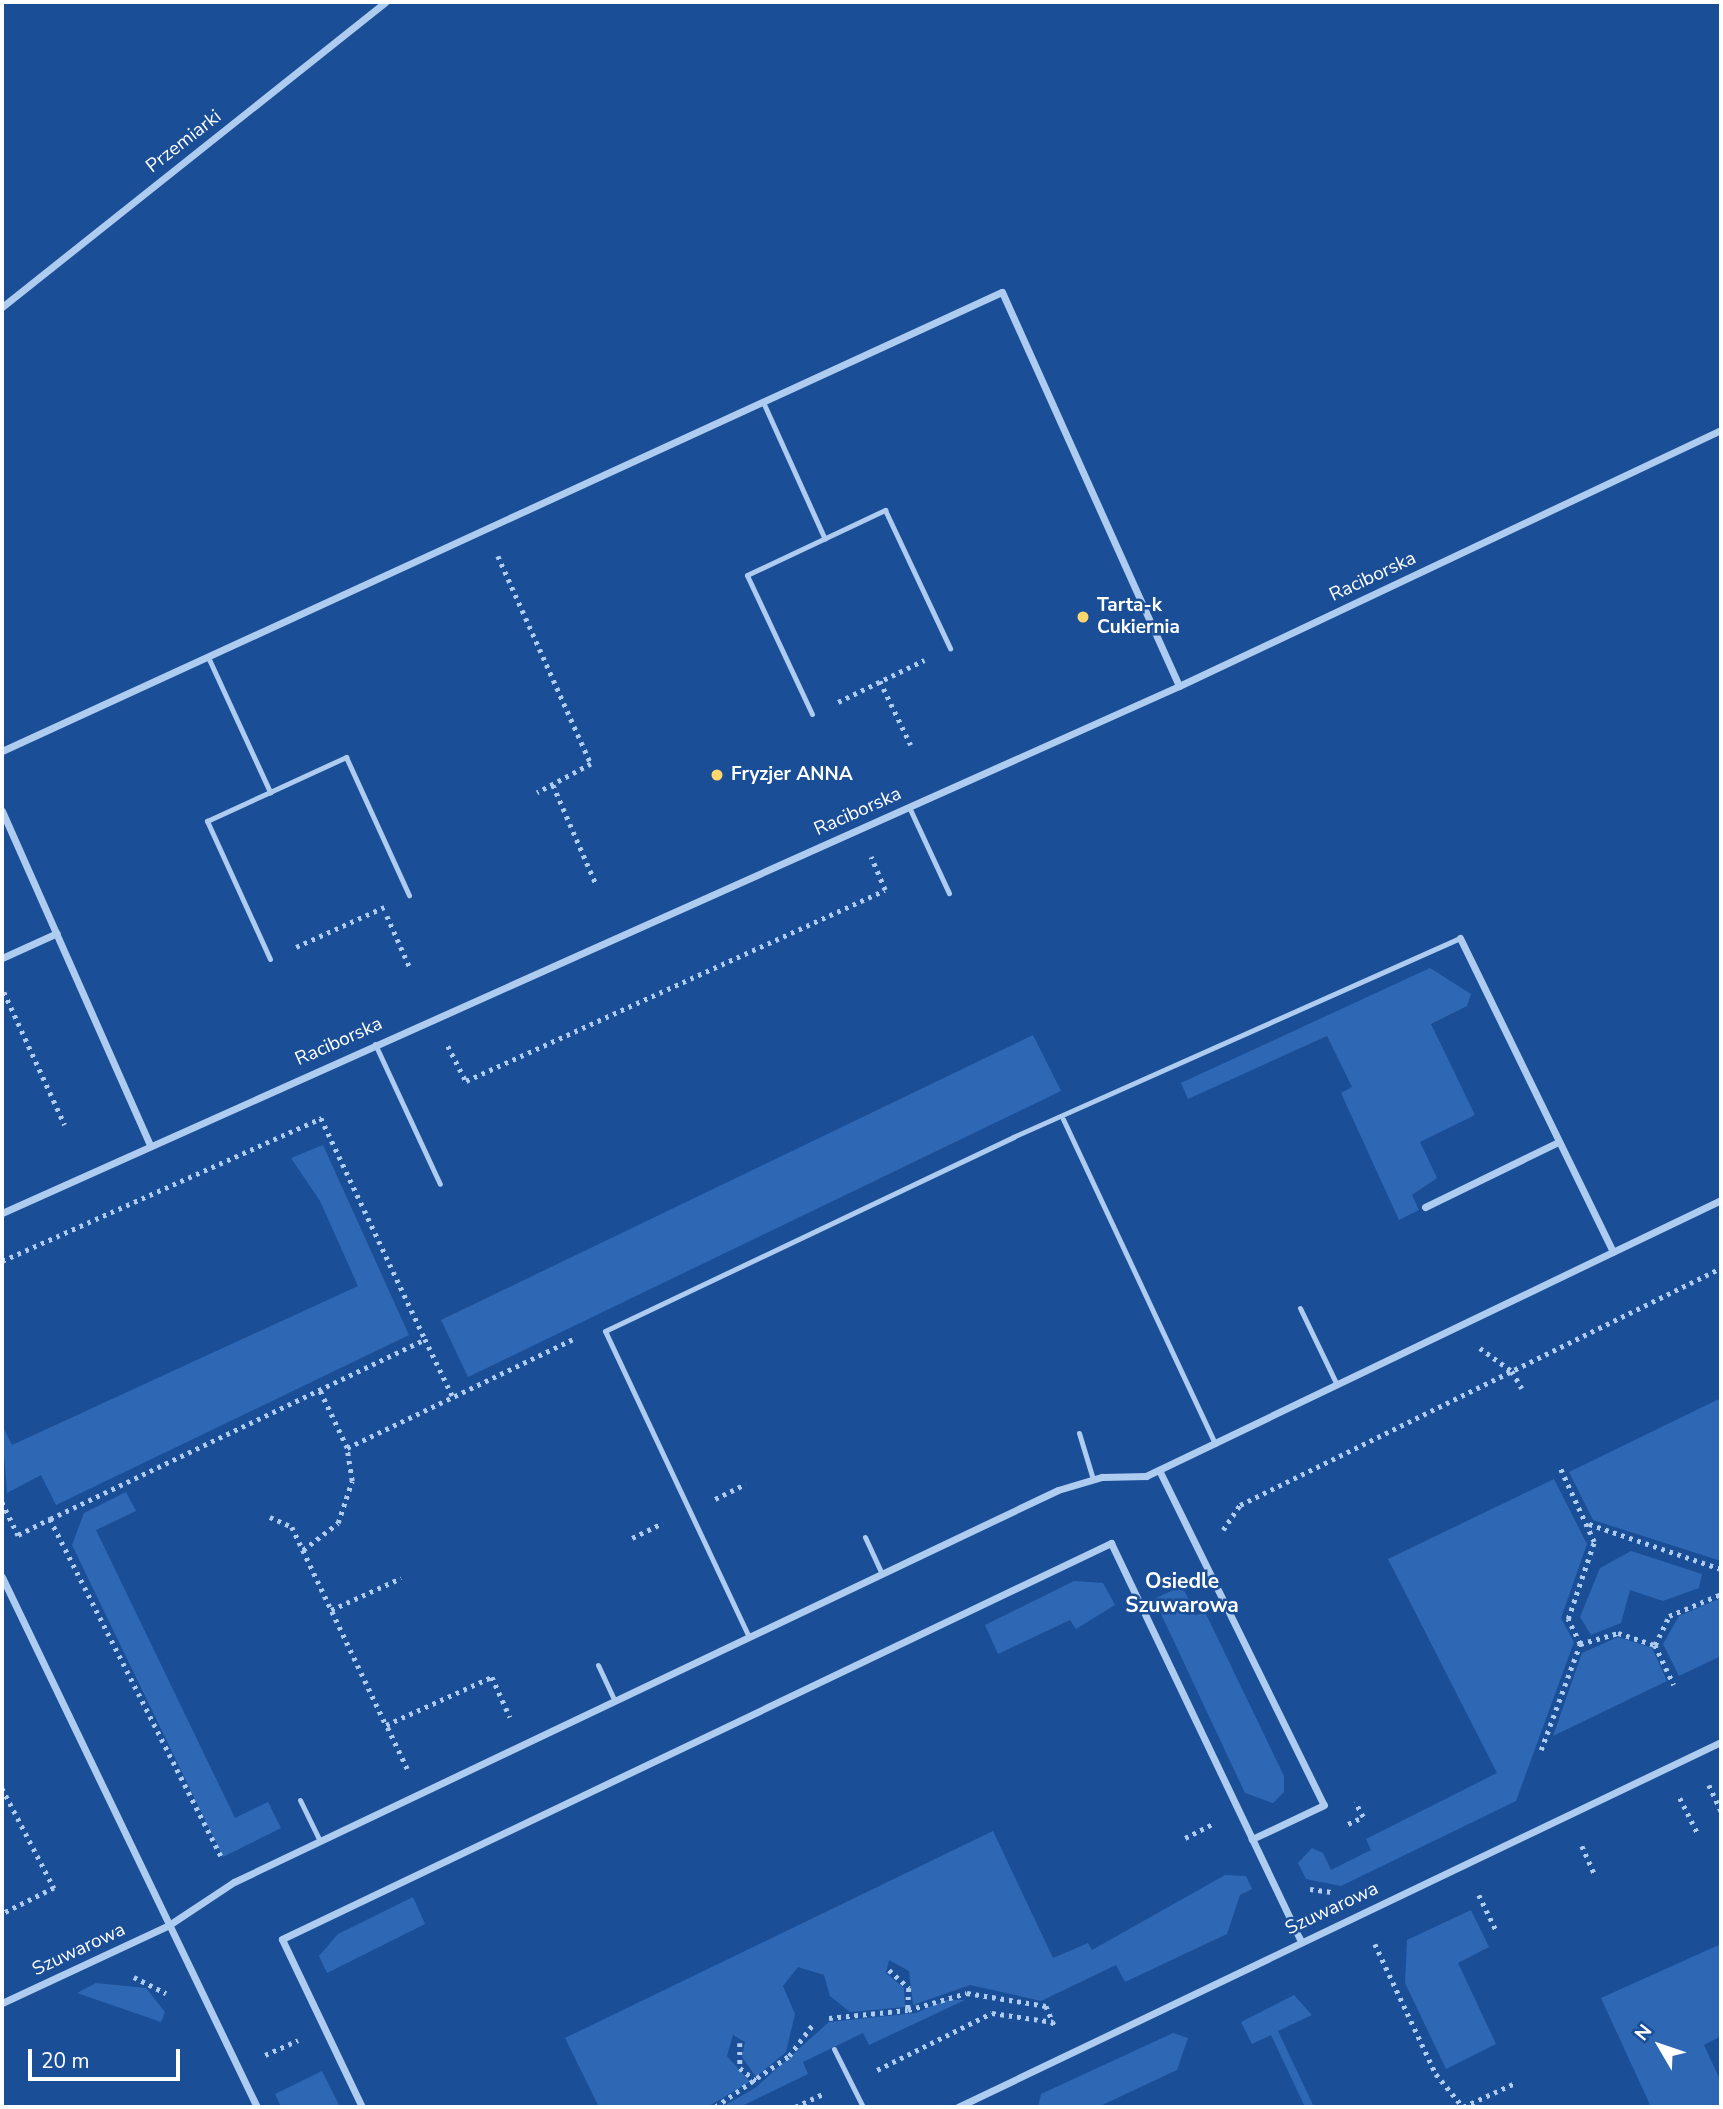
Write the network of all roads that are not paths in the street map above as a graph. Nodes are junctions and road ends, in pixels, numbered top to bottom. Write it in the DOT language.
graph roads {
  1 [pos="385,2"];
  2 [pos="2,307"];
  3 [pos="763,402"];
  4 [pos="1721,430"];
  5 [pos="825,539"];
  6 [pos="950,648"];
  7 [pos="208,657"];
  8 [pos="1179,686"];
  9 [pos="812,714"];
  10 [pos="2,751"];
  11 [pos="270,792"];
  12 [pos="909,807"];
  13 [pos="2,811"];
  14 [pos="949,893"];
  15 [pos="409,895"];
  16 [pos="57,933"];
  17 [pos="1460,938"];
  18 [pos="2,958"];
  19 [pos="270,959"];
  20 [pos="375,1044"];
  21 [pos="1063,1119"];
  22 [pos="1558,1142"];
  23 [pos="149,1143"];
  24 [pos="440,1184"];
  25 [pos="1721,1200"];
  26 [pos="1424,1207"];
  27 [pos="2,1213"];
  28 [pos="1613,1252"];
  29 [pos="1300,1308"];
  30 [pos="1337,1385"];
  31 [pos="1079,1433"];
  32 [pos="1215,1444"];
  33 [pos="1159,1470"];
  34 [pos="1093,1479"];
  35 [pos="865,1537"];
  36 [pos="882,1574"];
  37 [pos="2,1577"];
  38 [pos="749,1637"];
  39 [pos="598,1665"];
  40 [pos="615,1701"];
  41 [pos="1721,1742"];
  42 [pos="300,1801"];
  43 [pos="1252,1839"];
  44 [pos="320,1841"];
  45 [pos="169,1925"];
  46 [pos="1301,1942"];
  47 [pos="2,2003"];
  48 [pos="834,2049"];
  49 [pos="257,2107"];
  50 [pos="362,2107"];
  51 [pos="863,2107"];
  52 [pos="958,2107"];
  1 -- 2 [label="street, Przemiarki"];
  3 -- 5 [label="lane"];
  3 -- 7 [label="street"];
  3 -- 8 [label="street"];
  4 -- 8 [label="street, Raciborska"];
  5 -- 6 [label="lane"];
  5 -- 9 [label="lane"];
  7 -- 10 [label="street"];
  7 -- 11 [label="lane"];
  8 -- 12 [label="street, Raciborska"];
  11 -- 15 [label="lane"];
  11 -- 19 [label="lane"];
  12 -- 14 [label="lane"];
  12 -- 20 [label="street, Raciborska"];
  13 -- 16 [label="street"];
  16 -- 18 [label="street"];
  16 -- 23 [label="street"];
  17 -- 21 [label="lane"];
  17 -- 22 [label="street"];
  20 -- 23 [label="street, Raciborska"];
  20 -- 24 [label="lane"];
  21 -- 32 [label="lane"];
  21 -- 38 [label="lane"];
  22 -- 26 [label="street"];
  22 -- 28 [label="street"];
  23 -- 27 [label="street, Raciborska"];
  25 -- 28 [label="street, Szuwarowa"];
  28 -- 30 [label="street, Szuwarowa"];
  29 -- 30 [label="lane"];
  30 -- 32 [label="street, Szuwarowa"];
  31 -- 34 [label="lane"];
  32 -- 33 [label="street, Szuwarowa"];
  33 -- 34 [label="street, Szuwarowa"];
  33 -- 43 [label="street"];
  34 -- 36 [label="street, Szuwarowa"];
  35 -- 36 [label="lane"];
  36 -- 38 [label="street, Szuwarowa"];
  37 -- 45 [label="street"];
  38 -- 40 [label="street, Szuwarowa"];
  39 -- 40 [label="lane"];
  40 -- 44 [label="street, Szuwarowa"];
  41 -- 46 [label="street, Szuwarowa"];
  42 -- 44 [label="lane"];
  43 -- 46 [label="street"];
  43 -- 50 [label="street"];
  44 -- 45 [label="street, Szuwarowa"];
  45 -- 47 [label="street, Szuwarowa"];
  45 -- 49 [label="street"];
  46 -- 52 [label="street, Szuwarowa"];
  48 -- 51 [label="lane"];
}
